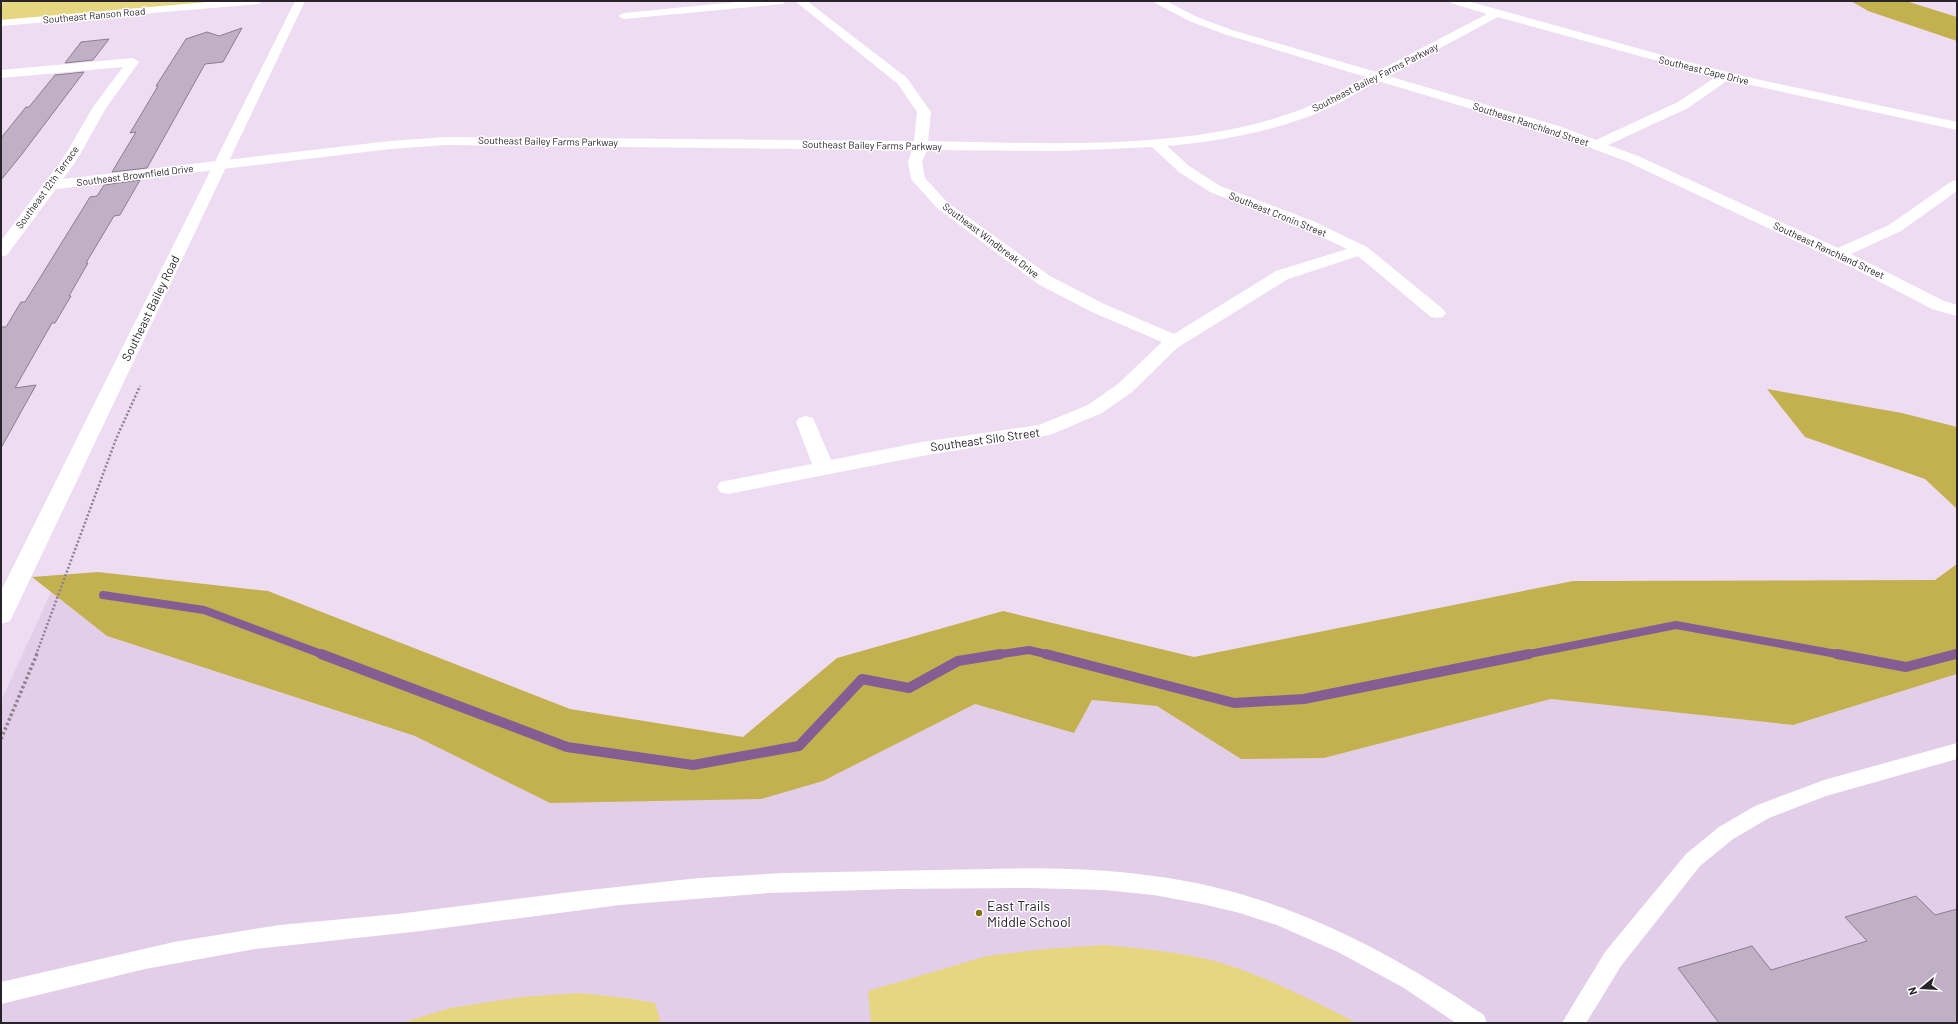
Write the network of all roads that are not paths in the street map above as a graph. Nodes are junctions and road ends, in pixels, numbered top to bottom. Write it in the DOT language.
graph roads {
  1 [pos="258,1"];
  2 [pos="300,1"];
  3 [pos="782,1"];
  4 [pos="800,1"];
  5 [pos="1157,1"];
  6 [pos="1455,1"];
  7 [pos="1497,13"];
  8 [pos="624,16"];
  9 [pos="1,23"];
  10 [pos="1,74"];
  11 [pos="1725,76"];
  12 [pos="1376,77"];
  13 [pos="1957,126"];
  14 [pos="1156,143"];
  15 [pos="921,146"];
  16 [pos="1596,146"];
  17 [pos="220,165"];
  18 [pos="1957,184"];
  19 [pos="49,185"];
  20 [pos="1361,250"];
  21 [pos="1,252"];
  22 [pos="1838,254"];
  23 [pos="1957,311"];
  24 [pos="1438,313"];
  25 [pos="1175,341"];
  26 [pos="806,422"];
  27 [pos="824,468"];
  28 [pos="728,487"];
  29 [pos="1,615"];
  30 [pos="1957,751"];
  31 [pos="1,993"];
  32 [pos="1476,1023"];
  33 [pos="1573,1023"];
  1 -- 9 [label="street, Southeast Ranson Road"];
  2 -- 17 [label="street, Southeast Bailey Road"];
  3 -- 8 [label="street"];
  4 -- 15 [label="street, Southeast Windbreak Drive"];
  5 -- 12 [label="street, Southeast Ranchland Street"];
  6 -- 7 [label="street, Southeast Cape Drive"];
  7 -- 11 [label="street, Southeast Cape Drive"];
  7 -- 12 [label="street, Southeast Bailey Farms Parkway"];
  10 -- 19 [label="street, Southeast 12th Terrace"];
  11 -- 13 [label="street, Southeast Cape Drive"];
  11 -- 16 [label="street"];
  12 -- 14 [label="street, Southeast Bailey Farms Parkway"];
  12 -- 16 [label="street, Southeast Ranchland Street"];
  14 -- 15 [label="street, Southeast Bailey Farms Parkway"];
  14 -- 20 [label="street, Southeast Cronin Street"];
  15 -- 17 [label="street, Southeast Bailey Farms Parkway"];
  15 -- 25 [label="street, Southeast Windbreak Drive"];
  16 -- 22 [label="street, Southeast Ranchland Street"];
  17 -- 19 [label="street, Southeast Brownfield Drive"];
  17 -- 29 [label="street, Southeast Bailey Road"];
  18 -- 22 [label="street"];
  19 -- 21 [label="street, Southeast 12th Terrace"];
  20 -- 24 [label="street, Southeast Cronin Street"];
  20 -- 25 [label="street, Southeast Silo Street"];
  22 -- 23 [label="street, Southeast Ranchland Street"];
  25 -- 27 [label="street, Southeast Silo Street"];
  26 -- 27 [label="street"];
  27 -- 28 [label="street, Southeast Silo Street"];
  30 -- 33 [label="lane"];
  31 -- 32 [label="lane"];
}
